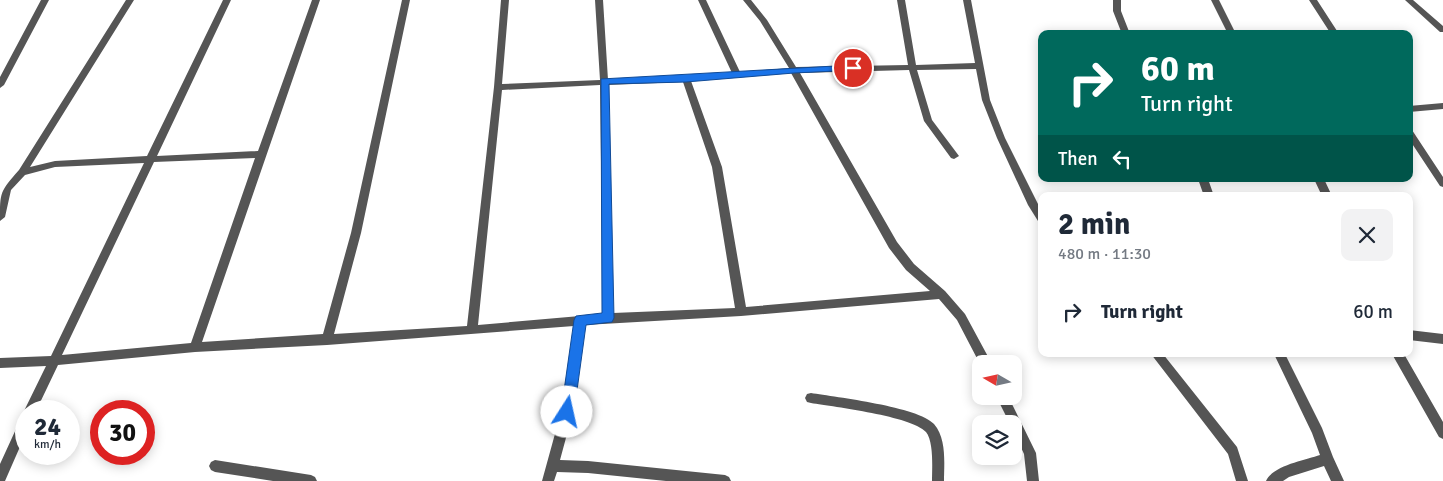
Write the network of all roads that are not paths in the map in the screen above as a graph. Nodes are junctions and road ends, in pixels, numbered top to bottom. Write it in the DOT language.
graph roads {
  1 [pos="45,0"];
  2 [pos="130,0"];
  3 [pos="227,0"];
  4 [pos="316,0"];
  5 [pos="406,0"];
  6 [pos="505,0"];
  7 [pos="599,0"];
  8 [pos="702,0"];
  9 [pos="747,0"];
  10 [pos="901,0"];
  11 [pos="966,0"];
  12 [pos="1117,0"];
  13 [pos="1216,0"];
  14 [pos="1313,0"];
  15 [pos="1409,0"];
  16 [pos="1124,30"];
  17 [pos="1230,30"];
  18 [pos="1332,30"];
  19 [pos="1443,30"];
  20 [pos="912,66"];
  21 [pos="978,66"];
  22 [pos="794,70"];
  23 [pos="737,75"];
  24 [pos="686,79"];
  25 [pos="604,81"];
  26 [pos="0,85"];
  27 [pos="498,87"];
  28 [pos="1443,106"];
  29 [pos="1413,109"];
  30 [pos="1413,138"];
  31 [pos="261,154"];
  32 [pos="954,156"];
  33 [pos="152,160"];
  34 [pos="22,172"];
  35 [pos="1443,184"];
  36 [pos="4,190"];
  37 [pos="1038,213"];
  38 [pos="0,216"];
  39 [pos="941,294"];
  40 [pos="741,312"];
  41 [pos="608,318"];
  42 [pos="580,320"];
  43 [pos="472,330"];
  44 [pos="1413,335"];
  45 [pos="1443,339"];
  46 [pos="327,340"];
  47 [pos="195,347"];
  48 [pos="981,355"];
  49 [pos="1158,357"];
  50 [pos="1280,357"];
  51 [pos="1400,357"];
  52 [pos="52,361"];
  53 [pos="0,363"];
  54 [pos="811,398"];
  55 [pos="35,400"];
  56 [pos="1006,405"];
  57 [pos="1443,433"];
  58 [pos="15,445"];
  59 [pos="1326,459"];
  60 [pos="215,466"];
  61 [pos="553,466"];
  62 [pos="0,478"];
  63 [pos="311,481"];
  64 [pos="548,481"];
  65 [pos="725,481"];
  66 [pos="938,481"];
  67 [pos="1033,481"];
  68 [pos="1242,481"];
  69 [pos="1272,481"];
  70 [pos="1338,481"];
  1 -- 26 [label="street"];
  2 -- 34 [label="street"];
  3 -- 33 [label="street"];
  4 -- 31 [label="street"];
  5 -- 46 [label="street"];
  6 -- 27 [label="street"];
  7 -- 25 [label="street"];
  8 -- 23 [label="street"];
  9 -- 22 [label="street"];
  10 -- 20 [label="street"];
  11 -- 21 [label="street"];
  12 -- 16 [label="street"];
  13 -- 17 [label="street"];
  14 -- 18 [label="street"];
  15 -- 19 [label="street"];
  20 -- 21 [label="street"];
  20 -- 22 [label="street"];
  20 -- 32 [label="street"];
  21 -- 37 [label="street"];
  22 -- 23 [label="street"];
  22 -- 39 [label="street"];
  23 -- 24 [label="street"];
  24 -- 25 [label="street"];
  24 -- 40 [label="street"];
  25 -- 27 [label="street"];
  25 -- 41 [label="street"];
  27 -- 43 [label="street"];
  28 -- 29 [label="street"];
  30 -- 35 [label="street"];
  31 -- 33 [label="street"];
  31 -- 47 [label="street"];
  33 -- 34 [label="street"];
  33 -- 52 [label="street"];
  34 -- 36 [label="street"];
  36 -- 38 [label="street"];
  39 -- 40 [label="street"];
  39 -- 48 [label="street"];
  40 -- 41 [label="street"];
  41 -- 42 [label="street"];
  42 -- 43 [label="street"];
  42 -- 61 [label="street"];
  43 -- 46 [label="street"];
  44 -- 45 [label="street"];
  46 -- 47 [label="street"];
  47 -- 52 [label="street"];
  49 -- 68 [label="street"];
  50 -- 59 [label="street"];
  51 -- 57 [label="street"];
  52 -- 53 [label="street"];
  52 -- 55 [label="street"];
  54 -- 66 [label="street"];
  56 -- 67 [label="street"];
  58 -- 62 [label="street"];
  59 -- 69 [label="street"];
  59 -- 70 [label="street"];
  60 -- 63 [label="street"];
  61 -- 64 [label="street"];
  61 -- 65 [label="street"];
}
